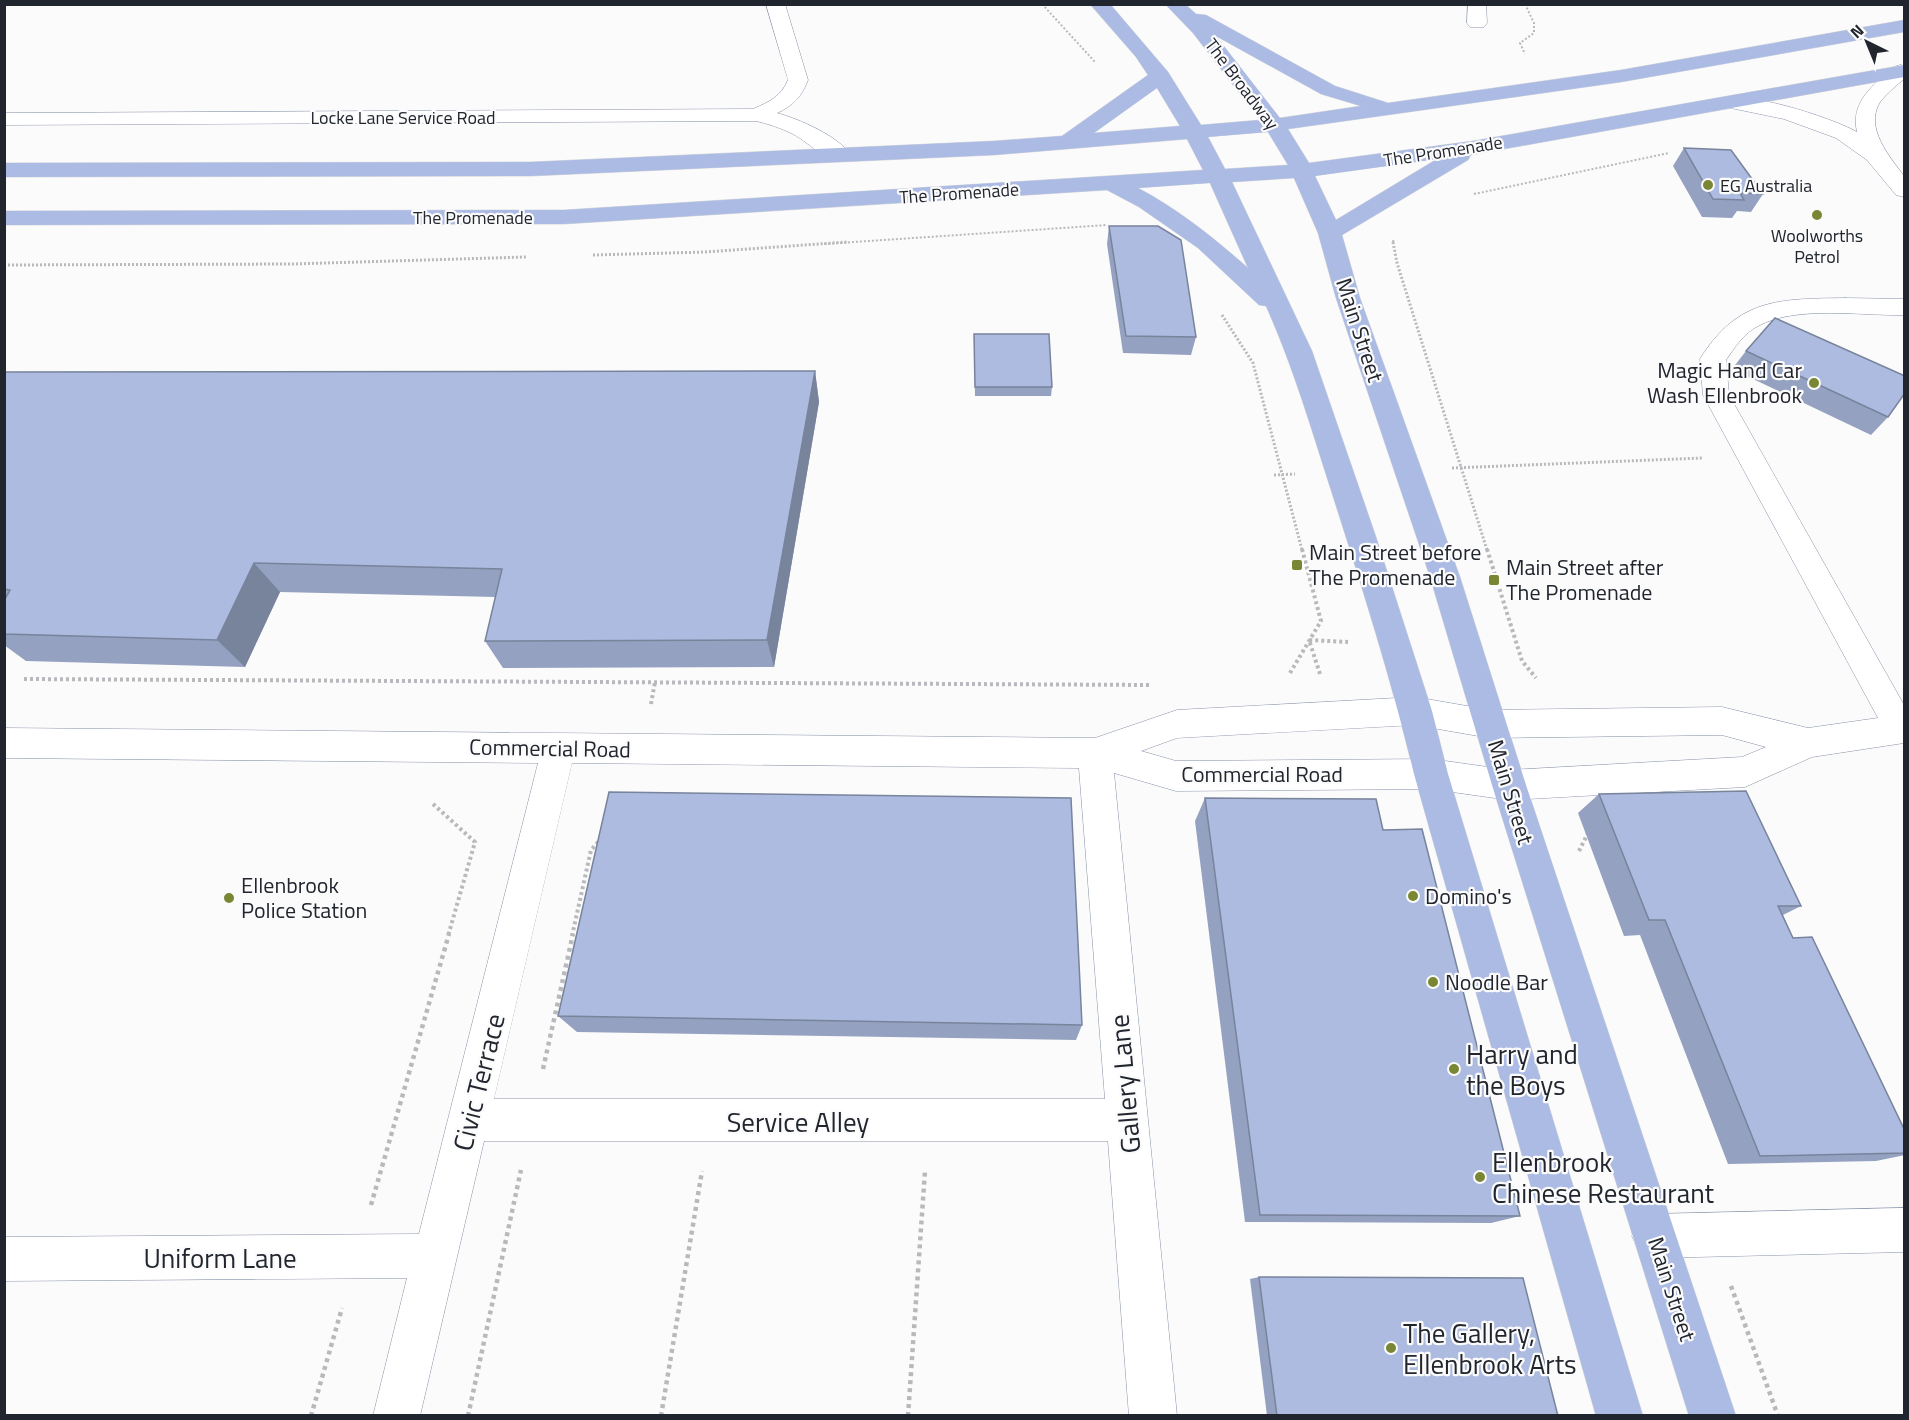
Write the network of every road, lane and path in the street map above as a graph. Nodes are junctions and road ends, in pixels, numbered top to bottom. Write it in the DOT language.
graph roads {
  1 [pos="775,4"];
  2 [pos="1042,4"];
  3 [pos="1099,4"];
  4 [pos="1525,4"];
  5 [pos="1176,7"];
  6 [pos="1905,26"];
  7 [pos="1095,62"];
  8 [pos="1903,71"];
  9 [pos="1161,76"];
  10 [pos="1555,85"];
  11 [pos="1733,103"];
  12 [pos="1392,108"];
  13 [pos="756,115"];
  14 [pos="4,119"];
  15 [pos="1275,125"];
  16 [pos="1194,131"];
  17 [pos="1068,142"];
  18 [pos="1473,148"];
  19 [pos="1670,153"];
  20 [pos="840,155"];
  21 [pos="1875,155"];
  22 [pos="4,170"];
  23 [pos="1302,171"];
  24 [pos="1218,177"];
  25 [pos="1111,183"];
  26 [pos="1905,190"];
  27 [pos="1470,195"];
  28 [pos="4,218"];
  29 [pos="1116,227"];
  30 [pos="1330,232"];
  31 [pos="587,256"];
  32 [pos="528,257"];
  33 [pos="4,265"];
  34 [pos="1905,307"];
  35 [pos="1279,310"];
  36 [pos="1221,314"];
  37 [pos="1741,441"];
  38 [pos="1407,470"];
  39 [pos="1339,472"];
  40 [pos="1282,474"];
  41 [pos="1274,475"];
  42 [pos="1288,676"];
  43 [pos="24,679"];
  44 [pos="655,682"];
  45 [pos="1152,685"];
  46 [pos="1414,711"];
  47 [pos="1490,724"];
  48 [pos="1902,729"];
  49 [pos="4,743"];
  50 [pos="1808,743"];
  51 [pos="559,748"];
  52 [pos="642,749"];
  53 [pos="1095,753"];
  54 [pos="1431,774"];
  55 [pos="1509,785"];
  56 [pos="434,804"];
  57 [pos="604,836"];
  58 [pos="468,1120"];
  59 [pos="928,1120"];
  60 [pos="1127,1120"];
  61 [pos="532,1121"];
  62 [pos="710,1121"];
  63 [pos="1905,1230"];
  64 [pos="1654,1236"];
  65 [pos="356,1256"];
  66 [pos="435,1256"];
  67 [pos="4,1259"];
  68 [pos="311,1416"];
  69 [pos="396,1416"];
  70 [pos="468,1416"];
  71 [pos="661,1416"];
  72 [pos="908,1416"];
  73 [pos="1153,1416"];
  74 [pos="1620,1416"];
  75 [pos="1713,1416"];
  1 -- 13 [label="street"];
  2 -- 7 [label="path"];
  3 -- 9 [label="main road"];
  4 -- 10 [label="path"];
  5 -- 12 [label="main road"];
  5 -- 15 [label="main road, The Broadway"];
  6 -- 10 [label="main road, The Promenade"];
  8 -- 11 [label="main road, The Promenade"];
  8 -- 21 [label="street"];
  9 -- 16 [label="main road"];
  9 -- 17 [label="main road"];
  10 -- 12 [label="main road, The Promenade"];
  11 -- 18 [label="main road, The Promenade"];
  11 -- 21 [label="street"];
  12 -- 15 [label="main road, The Promenade"];
  13 -- 14 [label="street, Locke Lane Service Road"];
  13 -- 20 [label="street, Locke Lane Service Road"];
  15 -- 16 [label="main road, The Promenade"];
  15 -- 23 [label="main road, The Broadway"];
  16 -- 17 [label="main road, The Promenade"];
  16 -- 24 [label="main road"];
  17 -- 20 [label="main road, The Promenade"];
  18 -- 23 [label="main road, The Promenade"];
  18 -- 30 [label="main road"];
  19 -- 27 [label="path"];
  20 -- 22 [label="main road, The Promenade"];
  21 -- 26 [label="street"];
  23 -- 24 [label="main road, The Promenade"];
  23 -- 30 [label="main road, Main Street"];
  24 -- 25 [label="main road, The Promenade"];
  24 -- 35 [label="main road"];
  25 -- 28 [label="main road, The Promenade"];
  25 -- 35 [label="main road"];
  29 -- 31 [label="path"];
  30 -- 38 [label="main road, Main Street"];
  32 -- 33 [label="path"];
  34 -- 37 [label="street"];
  35 -- 39 [label="main road"];
  36 -- 40 [label="path"];
  37 -- 38 [label="path"];
  37 -- 48 [label="street"];
  38 -- 47 [label="main road, Main Street"];
  39 -- 40 [label="path"];
  39 -- 46 [label="main road"];
  40 -- 41 [label="path"];
  40 -- 42 [label="path"];
  43 -- 44 [label="path"];
  44 -- 45 [label="path"];
  44 -- 52 [label="path"];
  46 -- 47 [label="street, Commercial Road"];
  46 -- 53 [label="street, Commercial Road"];
  46 -- 54 [label="main road"];
  47 -- 50 [label="street, Commercial Road"];
  47 -- 55 [label="main road, Main Street"];
  48 -- 50 [label="street"];
  49 -- 51 [label="street, Commercial Road"];
  50 -- 55 [label="street, Commercial Road"];
  51 -- 52 [label="street, Commercial Road"];
  51 -- 58 [label="street, Civic Terrace"];
  52 -- 53 [label="street, Commercial Road"];
  53 -- 54 [label="street, Commercial Road"];
  53 -- 60 [label="street, Gallery Lane"];
  54 -- 55 [label="street, Commercial Road"];
  54 -- 74 [label="main road"];
  55 -- 64 [label="main road, Main Street"];
  56 -- 65 [label="path"];
  57 -- 61 [label="path"];
  58 -- 61 [label="street, Service Alley"];
  58 -- 66 [label="street, Civic Terrace"];
  59 -- 60 [label="street, Service Alley"];
  59 -- 62 [label="street, Service Alley"];
  59 -- 72 [label="path"];
  60 -- 73 [label="street, Gallery Lane"];
  61 -- 62 [label="street, Service Alley"];
  61 -- 70 [label="path"];
  62 -- 71 [label="path"];
  63 -- 64 [label="street"];
  64 -- 75 [label="main road, Main Street"];
  65 -- 66 [label="street, Uniform Lane"];
  65 -- 67 [label="street, Uniform Lane"];
  65 -- 68 [label="path"];
  66 -- 69 [label="street, Civic Terrace"];
}
